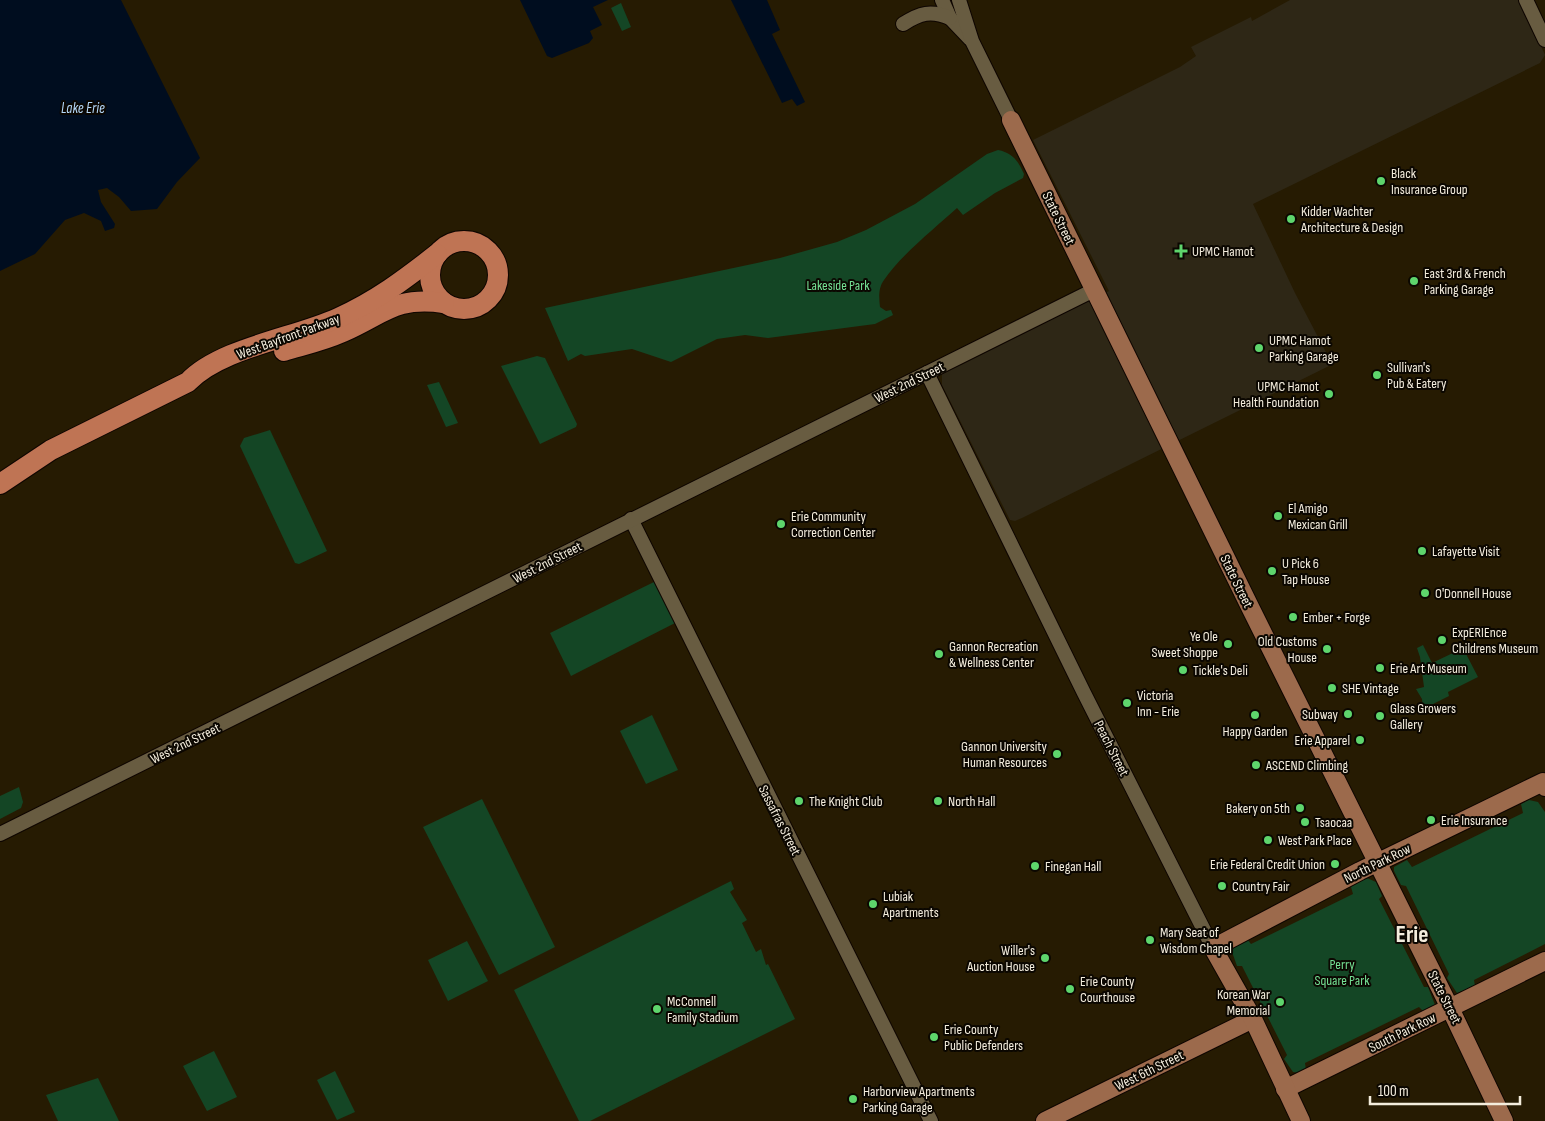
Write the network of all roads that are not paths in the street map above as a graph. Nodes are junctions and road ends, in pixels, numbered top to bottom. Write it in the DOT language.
graph roads {
  1 [pos="942,0"];
  2 [pos="959,0"];
  3 [pos="1526,0"];
  4 [pos="950,18"];
  5 [pos="903,24"];
  6 [pos="1545,40"];
  7 [pos="972,41"];
  8 [pos="1011,120"];
  9 [pos="437,254"];
  10 [pos="1094,290"];
  11 [pos="444,303"];
  12 [pos="928,373"];
  13 [pos="188,382"];
  14 [pos="0,484"];
  15 [pos="631,519"];
  16 [pos="1544,784"];
  17 [pos="0,834"];
  18 [pos="1378,862"];
  19 [pos="1213,948"];
  20 [pos="1545,961"];
  21 [pos="1450,1008"];
  22 [pos="1253,1020"];
  23 [pos="1285,1088"];
  24 [pos="931,1121"];
  25 [pos="1045,1121"];
  26 [pos="1301,1121"];
  27 [pos="1504,1121"];
  1 -- 4 [label="street, State Street"];
  2 -- 7 [label="street, State Street"];
  3 -- 6 [label="street"];
  4 -- 5 [label="street"];
  4 -- 7 [label="street, State Street"];
  7 -- 8 [label="street, State Street"];
  8 -- 10 [label="main road, State Street"];
  9 -- 11 [label="highway"];
  9 -- 11 [label="highway"];
  9 -- 13 [label="highway, West Bayfront Parkway"];
  10 -- 12 [label="street, West 2nd Street"];
  10 -- 18 [label="main road, State Street"];
  11 -- 13 [label="highway, West Bayfront Parkway"];
  12 -- 15 [label="street, West 2nd Street"];
  12 -- 19 [label="street, Peach Street"];
  13 -- 14 [label="highway, West Bayfront Parkway"];
  15 -- 17 [label="street, West 2nd Street"];
  15 -- 24 [label="street, Sassafras Street"];
  16 -- 18 [label="main road, North Park Row"];
  18 -- 19 [label="main road, North Park Row"];
  18 -- 21 [label="main road, State Street"];
  19 -- 22 [label="main road, Peach Street"];
  20 -- 21 [label="main road, South Park Row"];
  21 -- 23 [label="main road, South Park Row"];
  21 -- 27 [label="main road, State Street"];
  22 -- 23 [label="main road, Peach Street"];
  22 -- 25 [label="main road, West 6th Street"];
  23 -- 26 [label="main road, Peach Street"];
}
